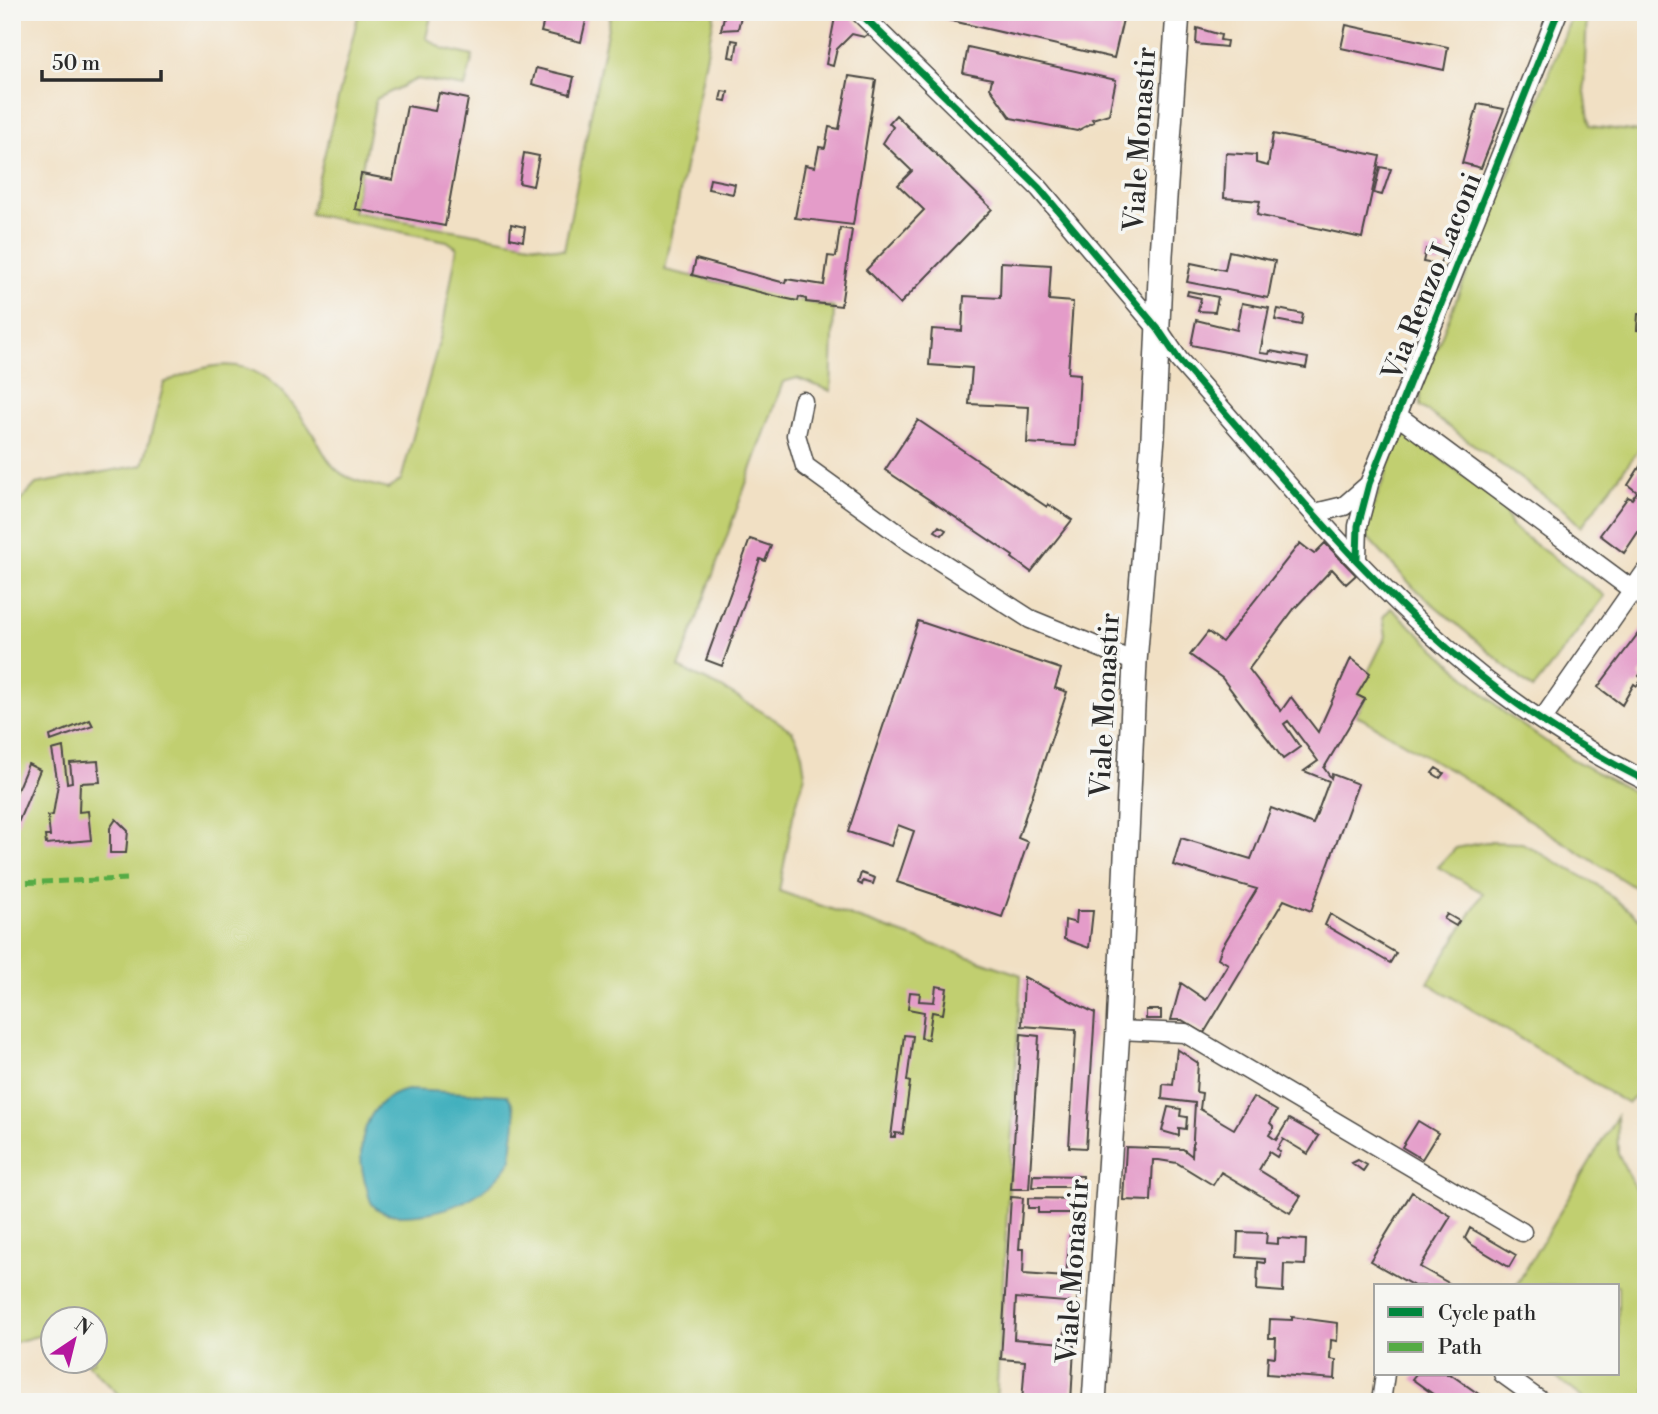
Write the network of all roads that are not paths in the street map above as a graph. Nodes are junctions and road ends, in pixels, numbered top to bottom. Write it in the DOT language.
graph roads {
  1 [pos="859,12"];
  2 [pos="1178,12"];
  3 [pos="1558,12"];
  4 [pos="1158,329"];
  5 [pos="803,401"];
  6 [pos="1398,416"];
  7 [pos="1369,484"];
  8 [pos="1315,513"];
  9 [pos="1357,558"];
  10 [pos="1646,571"];
  11 [pos="1639,595"];
  12 [pos="1135,662"];
  13 [pos="1542,720"];
  14 [pos="1646,781"];
  15 [pos="1118,1030"];
  16 [pos="1522,1232"];
  17 [pos="1385,1376"];
  18 [pos="1506,1376"];
  19 [pos="1097,1399"];
  20 [pos="1381,1402"];
  21 [pos="1542,1402"];
  1 -- 4 [label="street"];
  2 -- 4 [label="main road, Viale Monastir"];
  3 -- 6 [label="street, Via Renzo Laconi"];
  4 -- 8 [label="street"];
  4 -- 12 [label="main road, Viale Monastir"];
  5 -- 12 [label="street"];
  6 -- 7 [label="street, Via Renzo Laconi"];
  6 -- 11 [label="street"];
  7 -- 8 [label="street, Via Renzo Laconi"];
  7 -- 9 [label="street, Via Renzo Laconi"];
  8 -- 9 [label="street"];
  9 -- 13 [label="street"];
  10 -- 11 [label="street"];
  11 -- 13 [label="street"];
  12 -- 15 [label="main road, Viale Monastir"];
  13 -- 14 [label="street"];
  15 -- 16 [label="street"];
  15 -- 19 [label="main road, Viale Monastir"];
  17 -- 20 [label="street"];
  18 -- 21 [label="street"];
}
